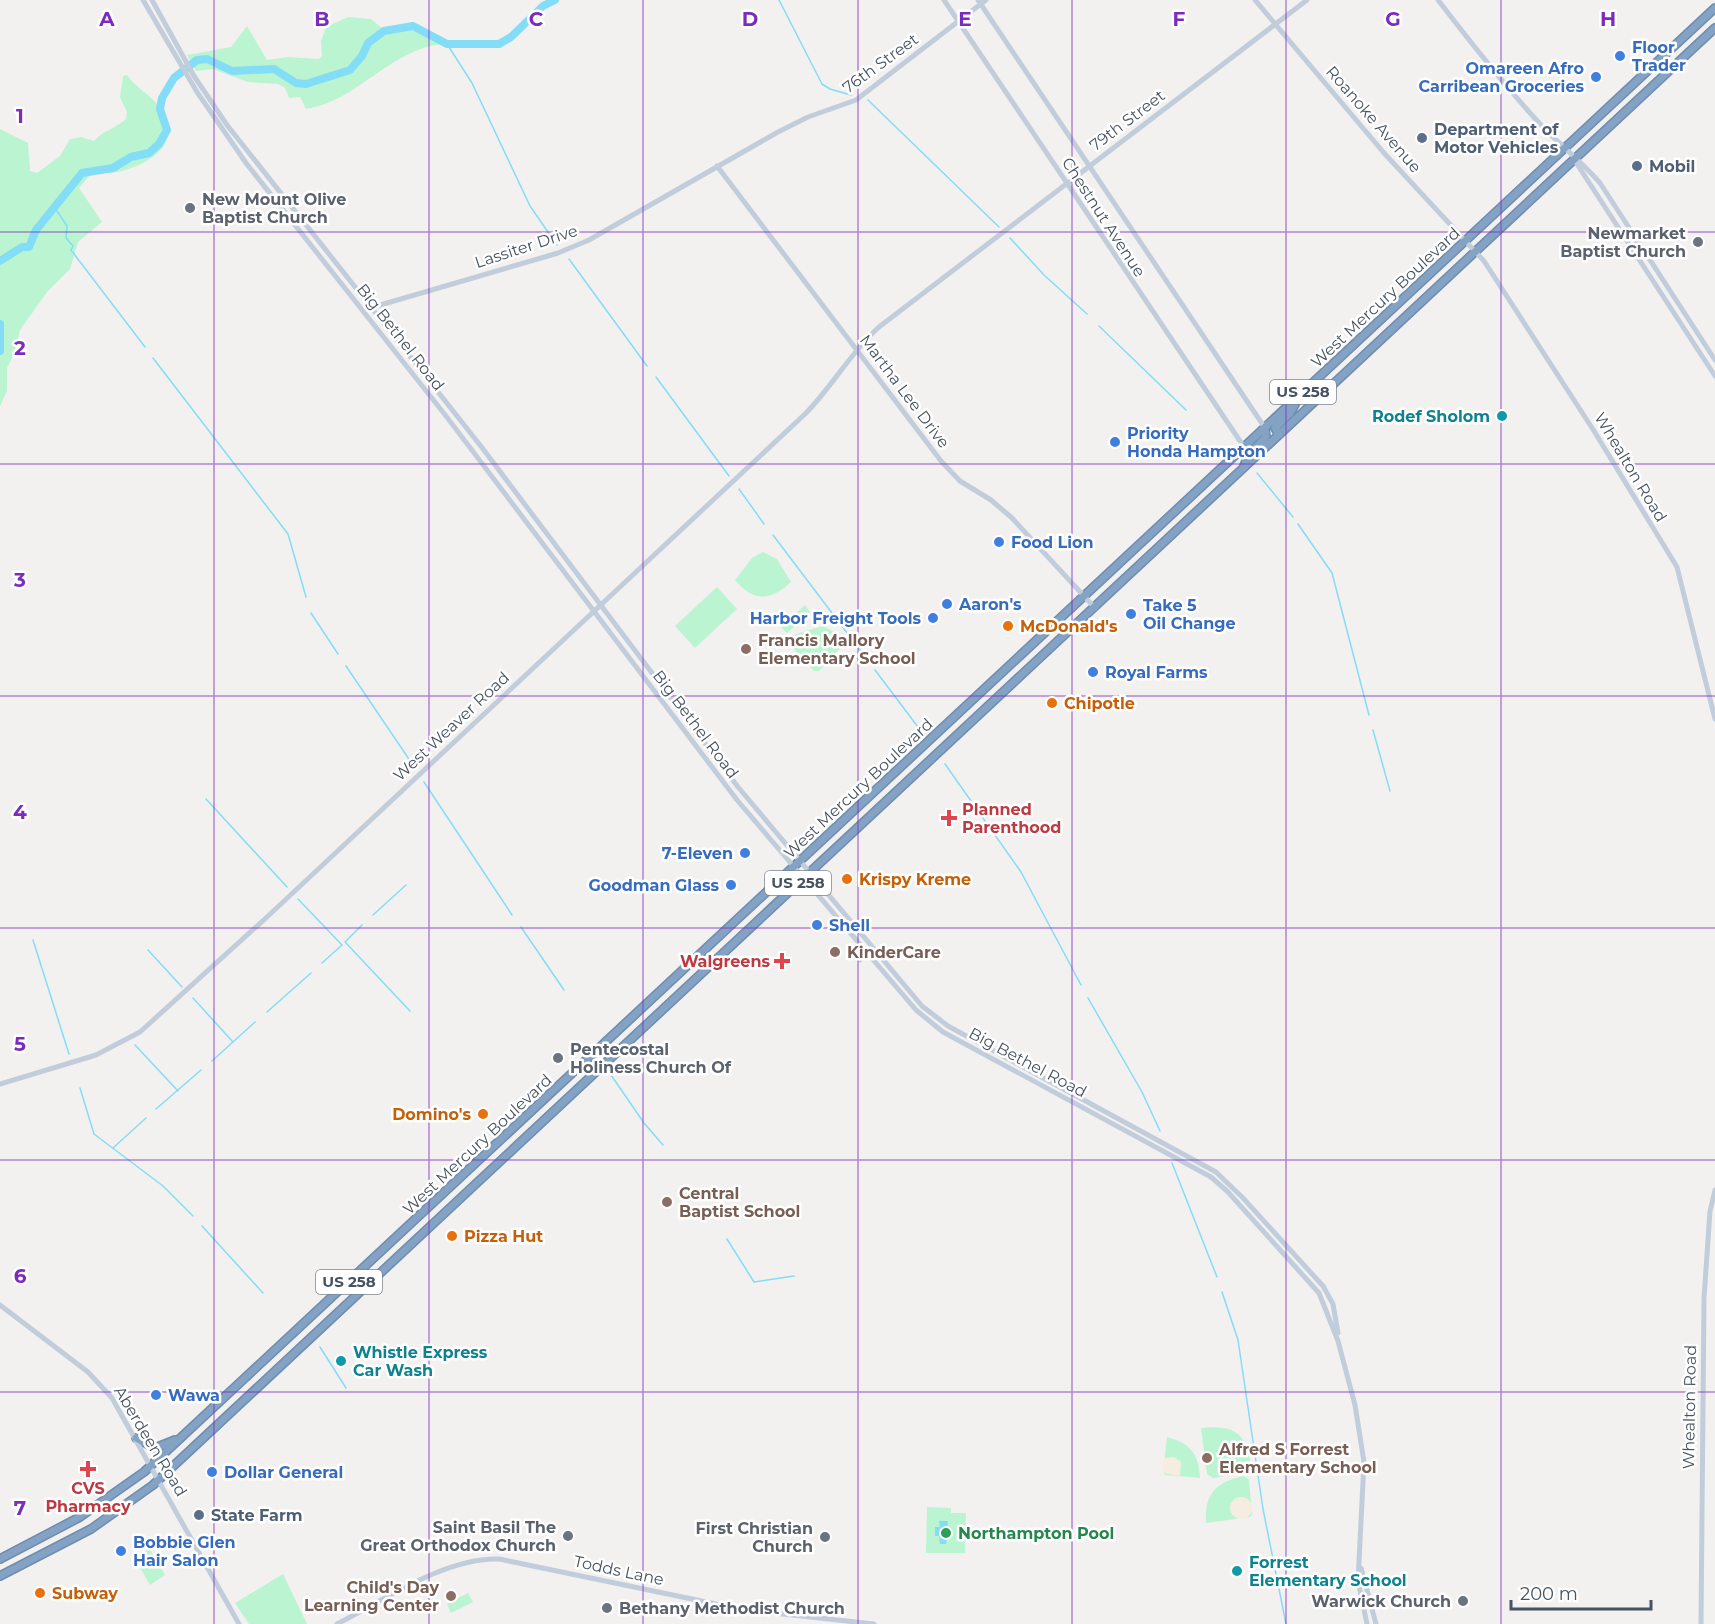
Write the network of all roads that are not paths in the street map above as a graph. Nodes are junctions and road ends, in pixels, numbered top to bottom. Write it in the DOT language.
graph roads {
  1 [pos="143,0"];
  2 [pos="152,0"];
  3 [pos="944,0"];
  4 [pos="986,0"];
  5 [pos="1255,0"];
  6 [pos="1307,0"];
  7 [pos="1438,0"];
  8 [pos="979,2"];
  9 [pos="1715,8"];
  10 [pos="958,22"];
  11 [pos="1275,24"];
  12 [pos="1715,28"];
  13 [pos="183,63"];
  14 [pos="191,77"];
  15 [pos="749,148"];
  16 [pos="1563,148"];
  17 [pos="1575,160"];
  18 [pos="717,166"];
  19 [pos="1089,166"];
  20 [pos="1066,183"];
  21 [pos="1622,231"];
  22 [pos="1466,240"];
  23 [pos="1642,245"];
  24 [pos="1476,252"];
  25 [pos="371,308"];
  26 [pos="363,310"];
  27 [pos="879,327"];
  28 [pos="856,350"];
  29 [pos="1715,360"];
  30 [pos="1715,376"];
  31 [pos="1302,393"];
  32 [pos="1265,428"];
  33 [pos="1279,435"];
  34 [pos="1244,447"];
  35 [pos="1243,468"];
  36 [pos="1084,596"];
  37 [pos="600,605"];
  38 [pos="1095,609"];
  39 [pos="594,611"];
  40 [pos="1715,719"];
  41 [pos="800,859"];
  42 [pos="793,866"];
  43 [pos="811,872"];
  44 [pos="804,878"];
  45 [pos="856,939"];
  46 [pos="860,960"];
  47 [pos="0,1084"];
  48 [pos="1715,1190"];
  49 [pos="1237,1192"];
  50 [pos="1232,1197"];
  51 [pos="0,1305"];
  52 [pos="1338,1341"];
  53 [pos="136,1438"];
  54 [pos="180,1438"];
  55 [pos="151,1465"];
  56 [pos="159,1479"];
  57 [pos="0,1559"];
  58 [pos="1360,1563"];
  59 [pos="0,1576"];
  60 [pos="239,1624"];
  61 [pos="337,1624"];
  62 [pos="874,1624"];
  63 [pos="1367,1624"];
  64 [pos="1376,1624"];
  65 [pos="1701,1624"];
  1 -- 13 [label="street, Big Bethel Road"];
  2 -- 13 [label="street, Big Bethel Road"];
  3 -- 10 [label="street, Chestnut Avenue"];
  4 -- 8 [label="street, 76th Street"];
  5 -- 11 [label="street, Roanoke Avenue"];
  6 -- 11 [label="street, 79th Street"];
  7 -- 16 [label="street"];
  8 -- 10 [label="street, 76th Street"];
  8 -- 19 [label="street, Chestnut Avenue"];
  9 -- 16 [label="highway, West Mercury Boulevard / US 258"];
  10 -- 15 [label="street, 76th Street"];
  10 -- 20 [label="street, Chestnut Avenue"];
  11 -- 19 [label="street, 79th Street"];
  11 -- 22 [label="street, Roanoke Avenue"];
  12 -- 17 [label="highway, West Mercury Boulevard / US 258"];
  13 -- 14 [label="street, Big Bethel Road"];
  14 -- 25 [label="street, Big Bethel Road"];
  14 -- 26 [label="street, Big Bethel Road"];
  15 -- 18 [label="street, Lassiter Drive"];
  16 -- 17 [label="street"];
  16 -- 22 [label="highway, West Mercury Boulevard / US 258"];
  17 -- 21 [label="street"];
  17 -- 23 [label="street"];
  17 -- 24 [label="highway, West Mercury Boulevard / US 258"];
  18 -- 25 [label="street, Lassiter Drive"];
  18 -- 28 [label="street, Martha Lee Drive"];
  19 -- 20 [label="street, 79th Street"];
  19 -- 32 [label="street, Chestnut Avenue"];
  20 -- 27 [label="street, 79th Street"];
  20 -- 34 [label="street, Chestnut Avenue"];
  21 -- 23 [label="street"];
  21 -- 30 [label="street"];
  22 -- 24 [label="street, Roanoke Avenue"];
  22 -- 31 [label="highway, West Mercury Boulevard / US 258"];
  23 -- 29 [label="street"];
  24 -- 33 [label="highway, West Mercury Boulevard / US 258"];
  24 -- 40 [label="street, Whealton Road"];
  25 -- 26 [label="street, Lassiter Drive"];
  25 -- 37 [label="street, Big Bethel Road"];
  26 -- 39 [label="street, Big Bethel Road"];
  27 -- 28 [label="street, West Weaver Road"];
  28 -- 36 [label="street, Martha Lee Drive"];
  28 -- 37 [label="street, West Weaver Road"];
  31 -- 32 [label="highway, West Mercury Boulevard / US 258"];
  31 -- 33 [label="highway"];
  32 -- 34 [label="highway, West Mercury Boulevard / US 258"];
  32 -- 35 [label="highway"];
  33 -- 35 [label="highway, West Mercury Boulevard / US 258"];
  34 -- 36 [label="highway, West Mercury Boulevard / US 258"];
  35 -- 38 [label="highway, West Mercury Boulevard / US 258"];
  36 -- 38 [label="street, Martha Lee Drive"];
  36 -- 41 [label="highway, West Mercury Boulevard / US 258"];
  37 -- 39 [label="street, West Weaver Road"];
  37 -- 41 [label="street, Big Bethel Road"];
  38 -- 43 [label="highway, West Mercury Boulevard / US 258"];
  39 -- 42 [label="street, Big Bethel Road"];
  39 -- 47 [label="street, West Weaver Road"];
  41 -- 42 [label="highway, West Mercury Boulevard / US 258"];
  41 -- 43 [label="street, Big Bethel Road"];
  42 -- 44 [label="street, Big Bethel Road"];
  42 -- 54 [label="highway, West Mercury Boulevard / US 258"];
  43 -- 44 [label="highway, West Mercury Boulevard / US 258"];
  43 -- 49 [label="street, Big Bethel Road"];
  44 -- 45 [label="street, Big Bethel Road"];
  44 -- 56 [label="highway, West Mercury Boulevard / US 258"];
  45 -- 46 [label="street"];
  45 -- 50 [label="street, Big Bethel Road"];
  48 -- 65 [label="street, Whealton Road"];
  49 -- 50 [label="street"];
  49 -- 52 [label="street, Big Bethel Road"];
  50 -- 52 [label="street, Big Bethel Road"];
  51 -- 53 [label="street, Aberdeen Road"];
  52 -- 58 [label="street, Big Bethel Road"];
  53 -- 54 [label="highway"];
  53 -- 55 [label="street, Aberdeen Road"];
  54 -- 55 [label="highway, West Mercury Boulevard / US 258"];
  55 -- 56 [label="street, Aberdeen Road"];
  55 -- 57 [label="highway, West Mercury Boulevard / US 258"];
  56 -- 59 [label="highway, West Mercury Boulevard / US 258"];
  56 -- 60 [label="street, Aberdeen Road"];
  58 -- 63 [label="street, Big Bethel Road"];
  58 -- 64 [label="street, Big Bethel Road"];
  61 -- 62 [label="street, Todds Lane"];
}
